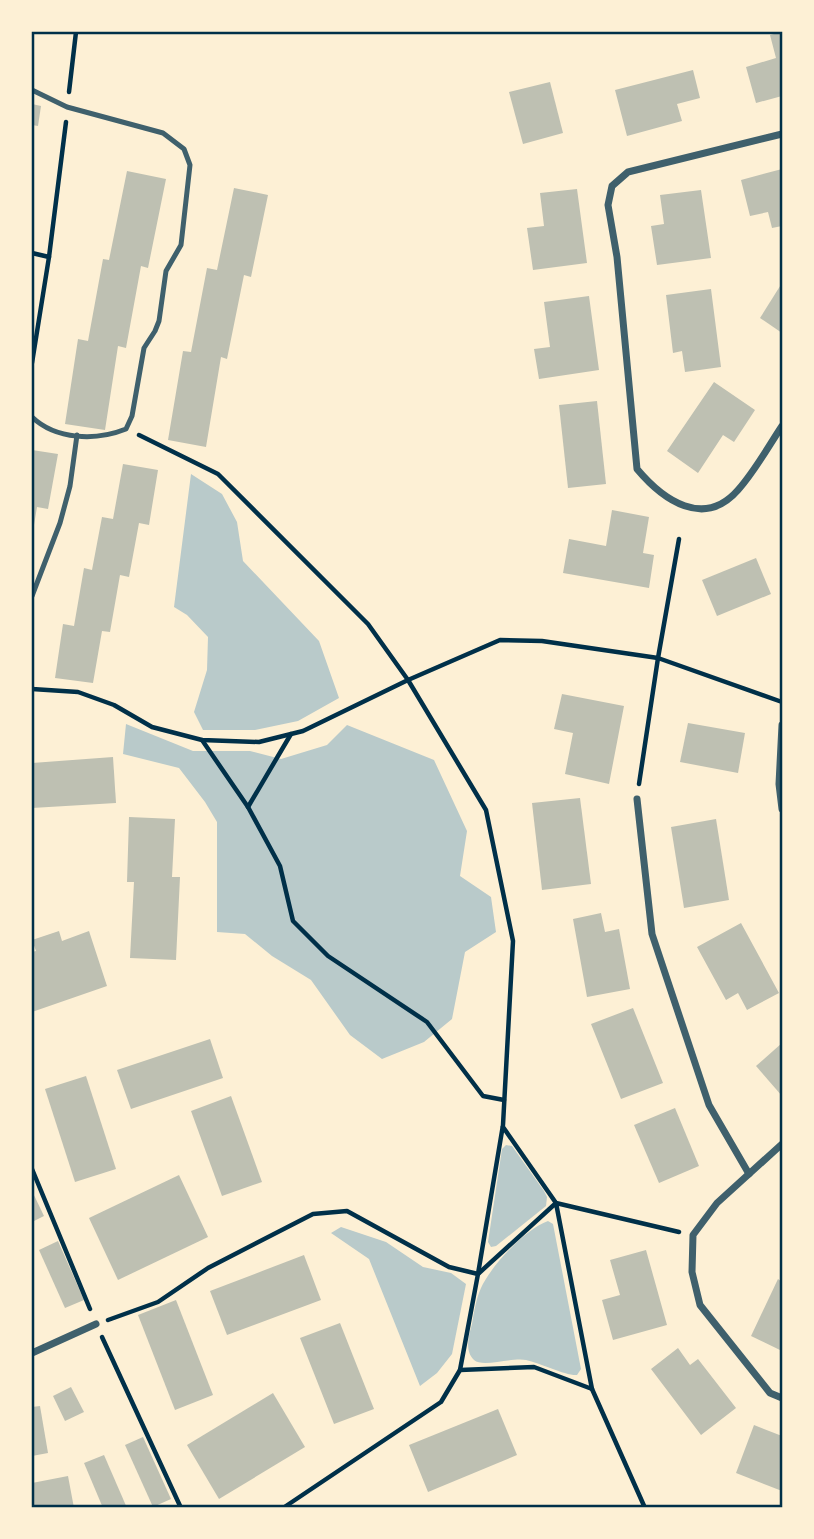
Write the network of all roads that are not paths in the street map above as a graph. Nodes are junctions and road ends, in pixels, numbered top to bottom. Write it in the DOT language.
graph roads {
  1 [pos="32,90"];
  2 [pos="782,134"];
  3 [pos="32,417"];
  4 [pos="782,426"];
  5 [pos="77,435"];
  6 [pos="32,596"];
  7 [pos="782,725"];
  8 [pos="637,799"];
  9 [pos="782,809"];
  10 [pos="782,1144"];
  11 [pos="749,1174"];
  12 [pos="96,1324"];
  13 [pos="32,1353"];
  14 [pos="782,1398"];
  1 -- 5 [label="lane"];
  2 -- 4 [label="street"];
  3 -- 5 [label="lane"];
  5 -- 6 [label="lane"];
  7 -- 9 [label="street"];
  8 -- 11 [label="street"];
  10 -- 11 [label="street"];
  11 -- 14 [label="street"];
  12 -- 13 [label="street"];
}
